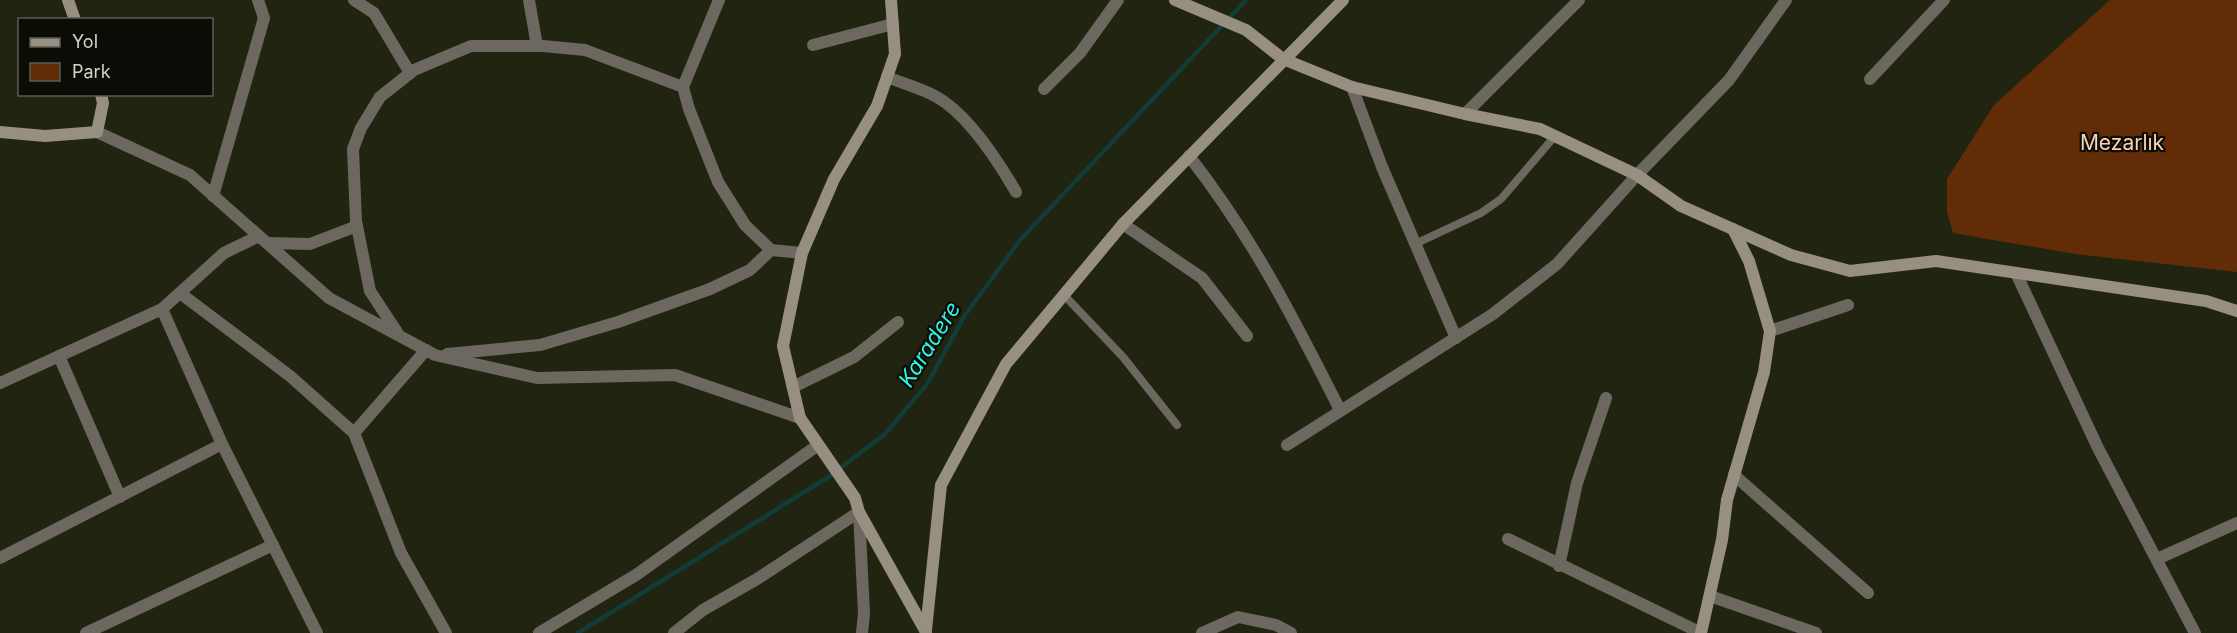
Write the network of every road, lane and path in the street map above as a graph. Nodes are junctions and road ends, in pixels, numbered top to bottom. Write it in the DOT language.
graph roads {
  1 [pos="68,0"];
  2 [pos="258,0"];
  3 [pos="354,0"];
  4 [pos="529,0"];
  5 [pos="891,0"];
  6 [pos="1118,0"];
  7 [pos="1174,0"];
  8 [pos="1343,0"];
  9 [pos="1579,0"];
  10 [pos="1786,0"];
  11 [pos="1944,0"];
  12 [pos="714,2"];
  13 [pos="74,18"];
  14 [pos="893,24"];
  15 [pos="813,45"];
  16 [pos="537,46"];
  17 [pos="1283,59"];
  18 [pos="410,73"];
  19 [pos="887,77"];
  20 [pos="1870,79"];
  21 [pos="683,87"];
  22 [pos="1352,87"];
  23 [pos="1044,89"];
  24 [pos="101,96"];
  25 [pos="1465,114"];
  26 [pos="0,132"];
  27 [pos="97,132"];
  28 [pos="1555,136"];
  29 [pos="1189,156"];
  30 [pos="1637,175"];
  31 [pos="1016,192"];
  32 [pos="213,196"];
  33 [pos="1123,224"];
  34 [pos="357,226"];
  35 [pos="1733,229"];
  36 [pos="262,240"];
  37 [pos="1415,244"];
  38 [pos="771,250"];
  39 [pos="802,253"];
  40 [pos="2016,273"];
  41 [pos="180,293"];
  42 [pos="1064,295"];
  43 [pos="1848,305"];
  44 [pos="162,309"];
  45 [pos="2237,311"];
  46 [pos="898,322"];
  47 [pos="1770,331"];
  48 [pos="398,333"];
  49 [pos="1247,336"];
  50 [pos="1456,338"];
  51 [pos="431,352"];
  52 [pos="59,356"];
  53 [pos="0,383"];
  54 [pos="792,387"];
  55 [pos="1606,398"];
  56 [pos="1340,411"];
  57 [pos="800,418"];
  58 [pos="1177,425"];
  59 [pos="354,433"];
  60 [pos="222,444"];
  61 [pos="818,445"];
  62 [pos="1287,445"];
  63 [pos="1734,475"];
  64 [pos="120,497"];
  65 [pos="859,512"];
  66 [pos="2237,523"];
  67 [pos="1508,539"];
  68 [pos="273,546"];
  69 [pos="0,558"];
  70 [pos="2157,559"];
  71 [pos="1558,566"];
  72 [pos="1868,593"];
  73 [pos="1710,596"];
  74 [pos="926,632"];
  75 [pos="86,633"];
  76 [pos="317,633"];
  77 [pos="446,633"];
  78 [pos="539,633"];
  79 [pos="674,633"];
  80 [pos="862,633"];
  81 [pos="1202,633"];
  82 [pos="1291,633"];
  83 [pos="1701,633"];
  84 [pos="1816,633"];
  85 [pos="2195,633"];
  1 -- 13 [label="street"];
  2 -- 32 [label="street"];
  3 -- 18 [label="street"];
  4 -- 16 [label="street"];
  5 -- 14 [label="street"];
  6 -- 23 [label="street"];
  7 -- 17 [label="street"];
  8 -- 17 [label="street"];
  9 -- 25 [label="street"];
  10 -- 30 [label="street"];
  11 -- 20 [label="street"];
  12 -- 21 [label="street"];
  14 -- 15 [label="street"];
  14 -- 19 [label="street"];
  16 -- 18 [label="street"];
  16 -- 21 [label="street"];
  17 -- 22 [label="street"];
  17 -- 29 [label="street"];
  18 -- 34 [label="street"];
  19 -- 31 [label="street"];
  19 -- 39 [label="street"];
  21 -- 38 [label="street"];
  22 -- 25 [label="street"];
  22 -- 37 [label="street"];
  24 -- 27 [label="street"];
  25 -- 28 [label="street"];
  26 -- 27 [label="street"];
  27 -- 32 [label="street"];
  28 -- 30 [label="street"];
  28 -- 37 [label="lane"];
  29 -- 33 [label="street"];
  29 -- 56 [label="street"];
  30 -- 35 [label="street"];
  30 -- 50 [label="street"];
  32 -- 36 [label="street"];
  33 -- 42 [label="street"];
  33 -- 49 [label="street"];
  34 -- 36 [label="street"];
  34 -- 48 [label="street"];
  35 -- 40 [label="street"];
  35 -- 47 [label="street"];
  36 -- 41 [label="street"];
  36 -- 48 [label="street"];
  37 -- 50 [label="street"];
  38 -- 39 [label="street"];
  38 -- 51 [label="street"];
  39 -- 54 [label="street"];
  40 -- 45 [label="street"];
  40 -- 70 [label="street"];
  41 -- 44 [label="street"];
  41 -- 59 [label="street"];
  42 -- 58 [label="lane"];
  42 -- 74 [label="street"];
  43 -- 47 [label="street"];
  44 -- 52 [label="street"];
  44 -- 60 [label="street"];
  46 -- 54 [label="street"];
  47 -- 63 [label="street"];
  48 -- 51 [label="street"];
  50 -- 56 [label="street"];
  51 -- 57 [label="street"];
  51 -- 59 [label="street"];
  52 -- 53 [label="street"];
  52 -- 64 [label="street"];
  54 -- 57 [label="street"];
  55 -- 71 [label="street"];
  56 -- 62 [label="street"];
  57 -- 61 [label="street"];
  59 -- 77 [label="street"];
  60 -- 64 [label="street"];
  60 -- 68 [label="street"];
  61 -- 65 [label="street"];
  61 -- 78 [label="street"];
  63 -- 72 [label="street"];
  63 -- 73 [label="street"];
  64 -- 69 [label="street"];
  65 -- 74 [label="street"];
  65 -- 79 [label="street"];
  65 -- 80 [label="street"];
  66 -- 70 [label="street"];
  67 -- 71 [label="street"];
  68 -- 75 [label="street"];
  68 -- 76 [label="street"];
  70 -- 85 [label="street"];
  71 -- 83 [label="street"];
  73 -- 83 [label="street"];
  73 -- 84 [label="street"];
  81 -- 82 [label="street"];
}
